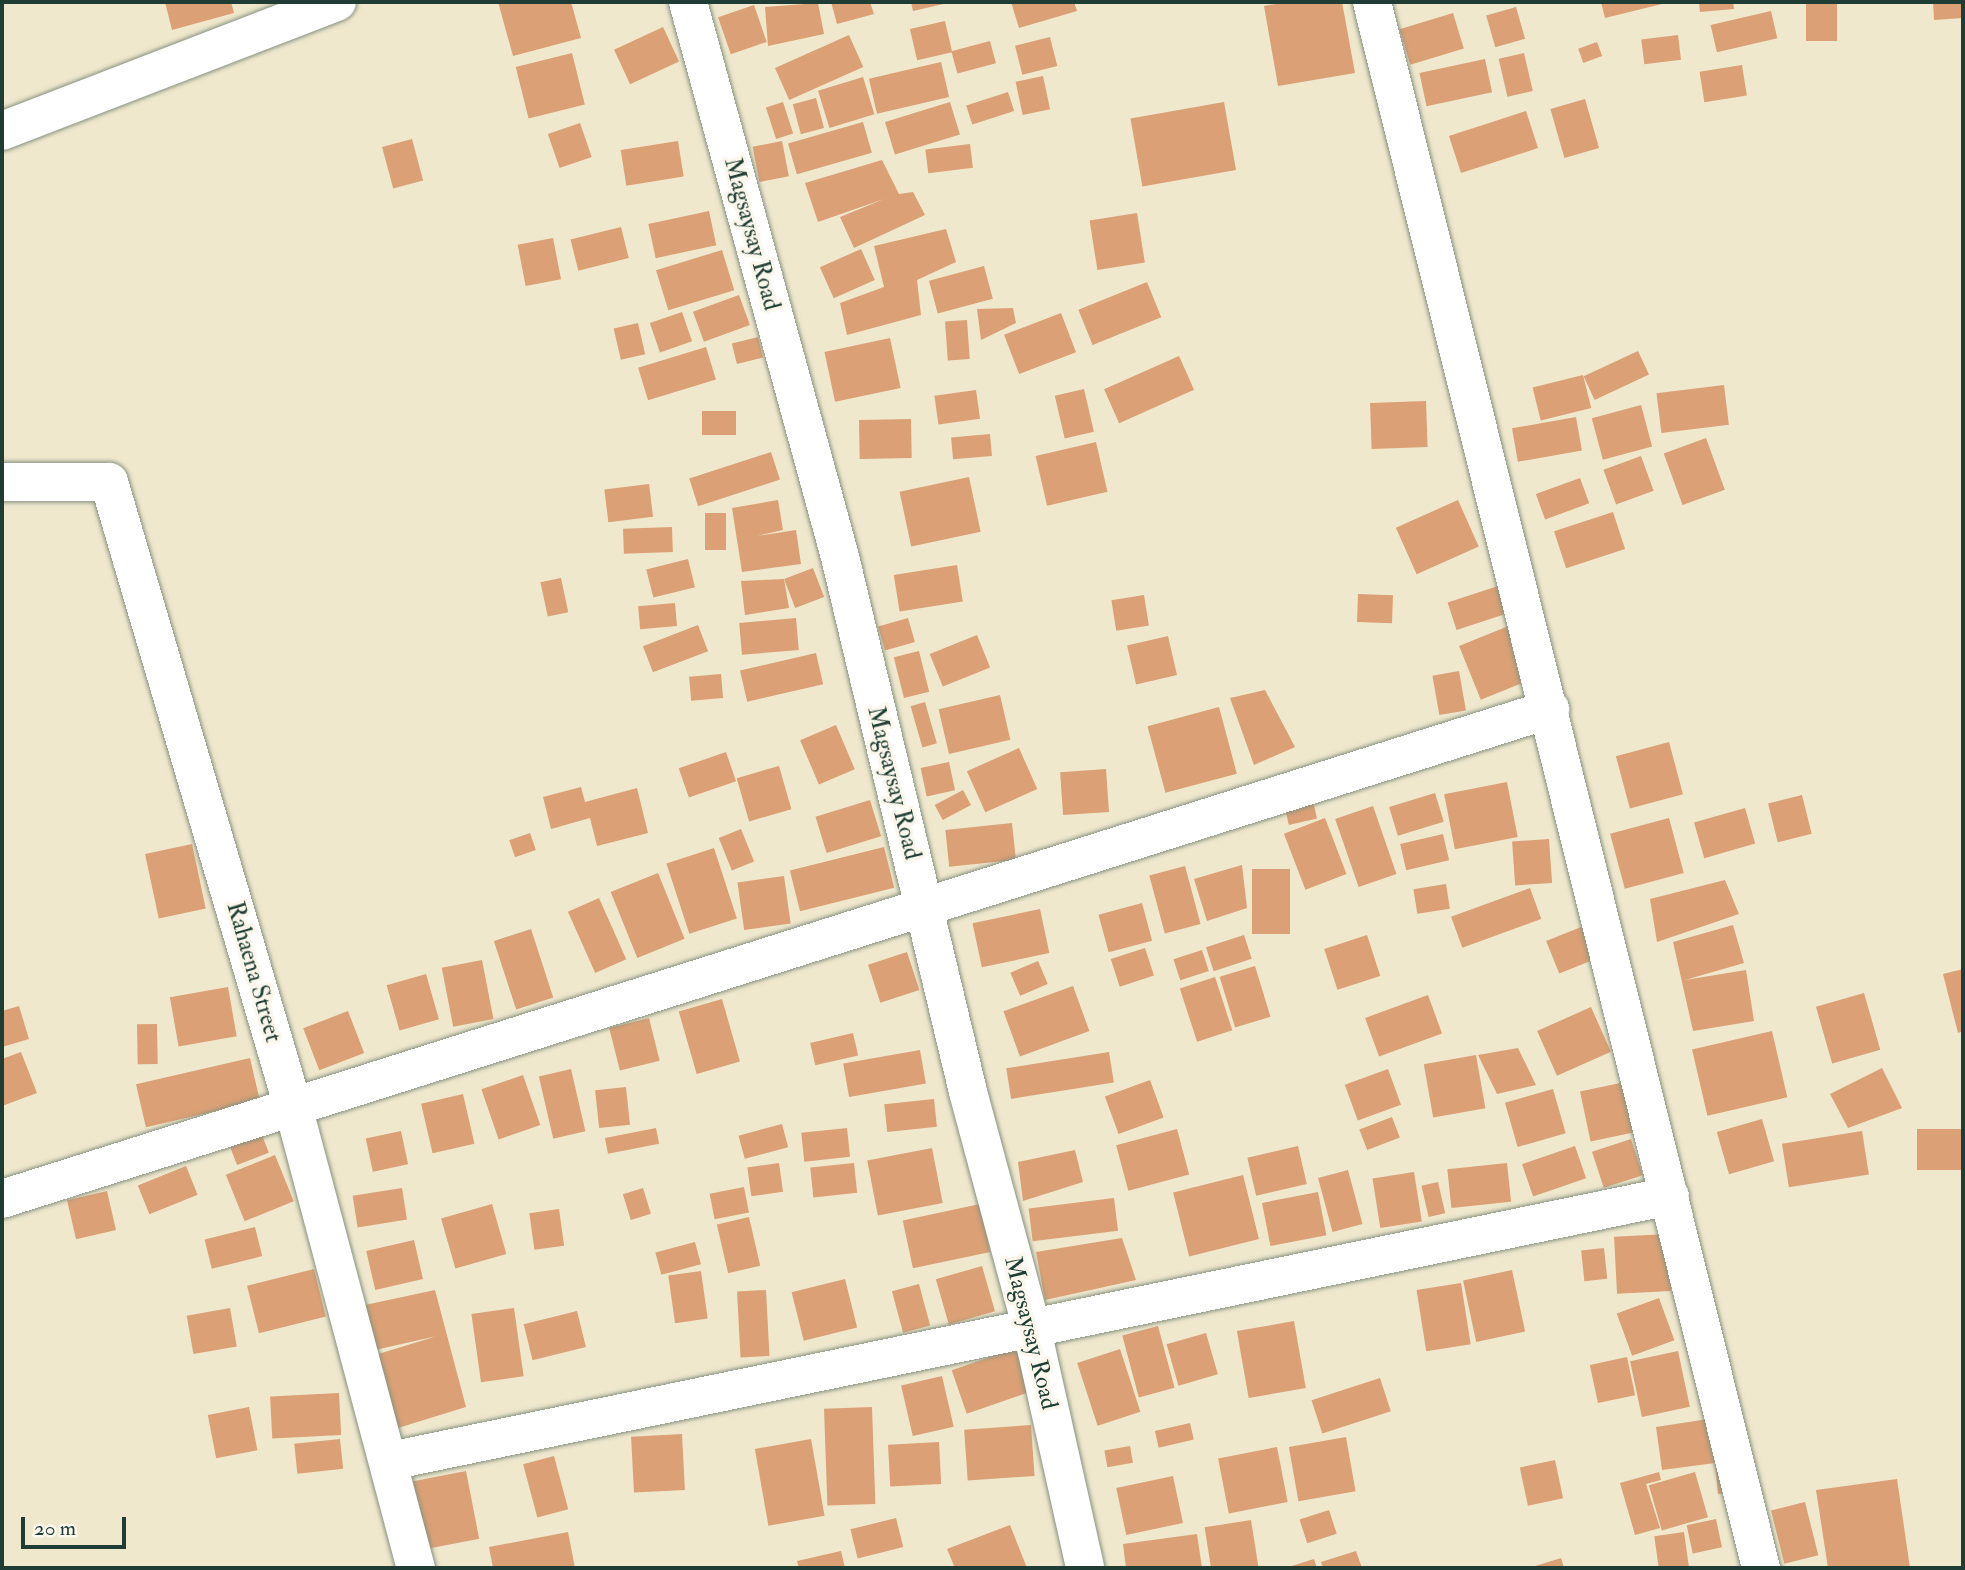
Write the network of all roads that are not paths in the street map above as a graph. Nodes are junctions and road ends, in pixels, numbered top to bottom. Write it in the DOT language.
graph roads {
  1 [pos="337,2"];
  2 [pos="688,2"];
  3 [pos="1372,2"];
  4 [pos="2,131"];
  5 [pos="2,482"];
  6 [pos="1550,709"];
  7 [pos="924,905"];
  8 [pos="294,1110"];
  9 [pos="1670,1196"];
  10 [pos="2,1199"];
  11 [pos="1032,1331"];
  12 [pos="390,1461"];
  13 [pos="416,1568"];
  14 [pos="1085,1568"];
  15 [pos="1760,1568"];
  1 -- 4 [label="street"];
  2 -- 7 [label="street, Magsaysay Road"];
  3 -- 6 [label="street"];
  5 -- 8 [label="street, Rahaena Street"];
  6 -- 7 [label="street"];
  6 -- 9 [label="street"];
  7 -- 8 [label="street"];
  7 -- 11 [label="street, Magsaysay Road"];
  8 -- 10 [label="street"];
  8 -- 12 [label="street, Rahaena Street"];
  9 -- 11 [label="street"];
  9 -- 15 [label="street"];
  11 -- 12 [label="street"];
  11 -- 14 [label="street, Magsaysay Road"];
  12 -- 13 [label="street, Rahaena Street"];
}
